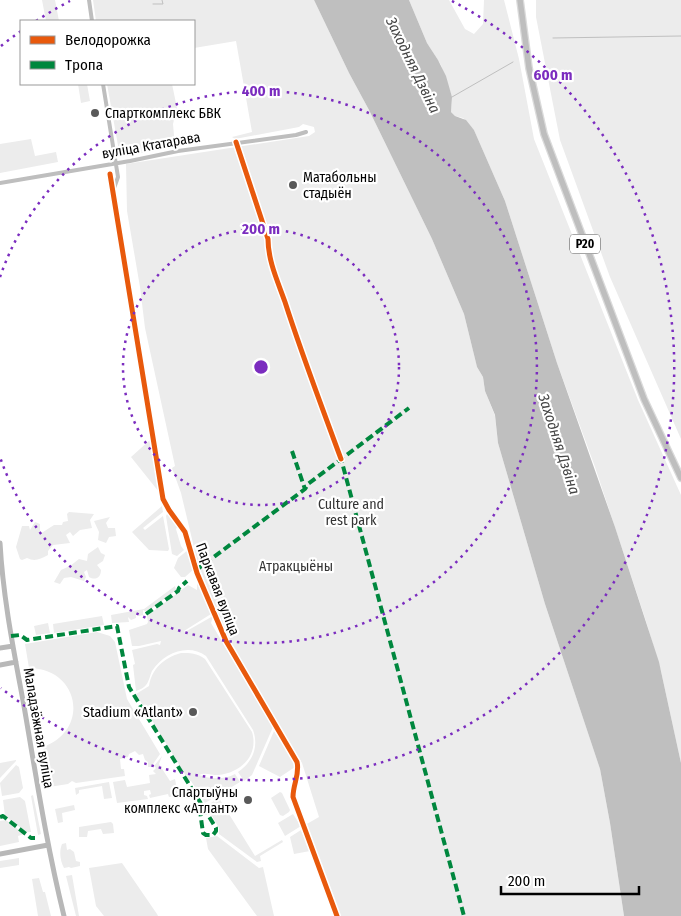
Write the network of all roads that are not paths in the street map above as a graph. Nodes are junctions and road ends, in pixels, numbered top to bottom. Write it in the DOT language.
graph roads {
  1 [pos="89,0"];
  2 [pos="520,0"];
  3 [pos="92,20"];
  4 [pos="102,85"];
  5 [pos="306,132"];
  6 [pos="116,162"];
  7 [pos="110,174"];
  8 [pos="0,183"];
  9 [pos="113,193"];
  10 [pos="681,478"];
  11 [pos="0,543"];
  12 [pos="13,646"];
  13 [pos="0,648"];
  14 [pos="16,662"];
  15 [pos="0,665"];
  16 [pos="48,845"];
  17 [pos="0,854"];
  18 [pos="64,916"];
  19 [pos="337,916"];
  1 -- 3 [label="street"];
  2 -- 10 [label="main road, Р20"];
  4 -- 6 [label="street, Паркавая вуліца"];
  5 -- 6 [label="street, вуліца Ктатарава"];
  6 -- 8 [label="street, вуліца Ктатарава"];
  6 -- 9 [label="street, Паркавая вуліца"];
  7 -- 9 [label="street, Паркавая вуліца"];
  9 -- 19 [label="street, Паркавая вуліца"];
  11 -- 12 [label="main road, Маладзёжная вуліца"];
  12 -- 13 [label="main road"];
  12 -- 14 [label="main road, Маладзёжная вуліца"];
  14 -- 15 [label="main road"];
  14 -- 16 [label="main road, Маладзёжная вуліца"];
  16 -- 17 [label="main road"];
  16 -- 18 [label="main road, Маладзёжная вуліца"];
}
